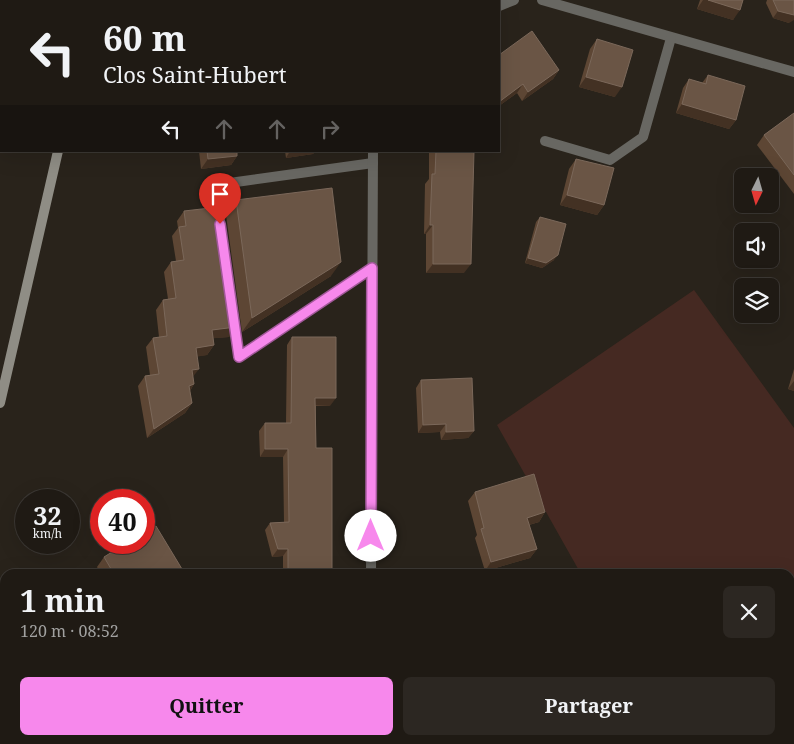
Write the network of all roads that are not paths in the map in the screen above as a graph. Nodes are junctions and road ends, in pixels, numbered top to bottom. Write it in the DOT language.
graph roads {
  1 [pos="514,0"];
  2 [pos="542,0"];
  3 [pos="500,6"];
  4 [pos="672,38"];
  5 [pos="794,72"];
  6 [pos="545,141"];
  7 [pos="58,152"];
  8 [pos="373,152"];
  9 [pos="373,164"];
  10 [pos="222,233"];
  11 [pos="372,268"];
  12 [pos="232,309"];
  13 [pos="0,403"];
  14 [pos="371,569"];
  1 -- 3 [label="street"];
  2 -- 4 [label="street"];
  4 -- 5 [label="street"];
  4 -- 6 [label="street"];
  7 -- 13 [label="main road"];
  8 -- 9 [label="street"];
  9 -- 10 [label="street"];
  9 -- 11 [label="street"];
  11 -- 12 [label="street"];
  11 -- 14 [label="street"];
}
